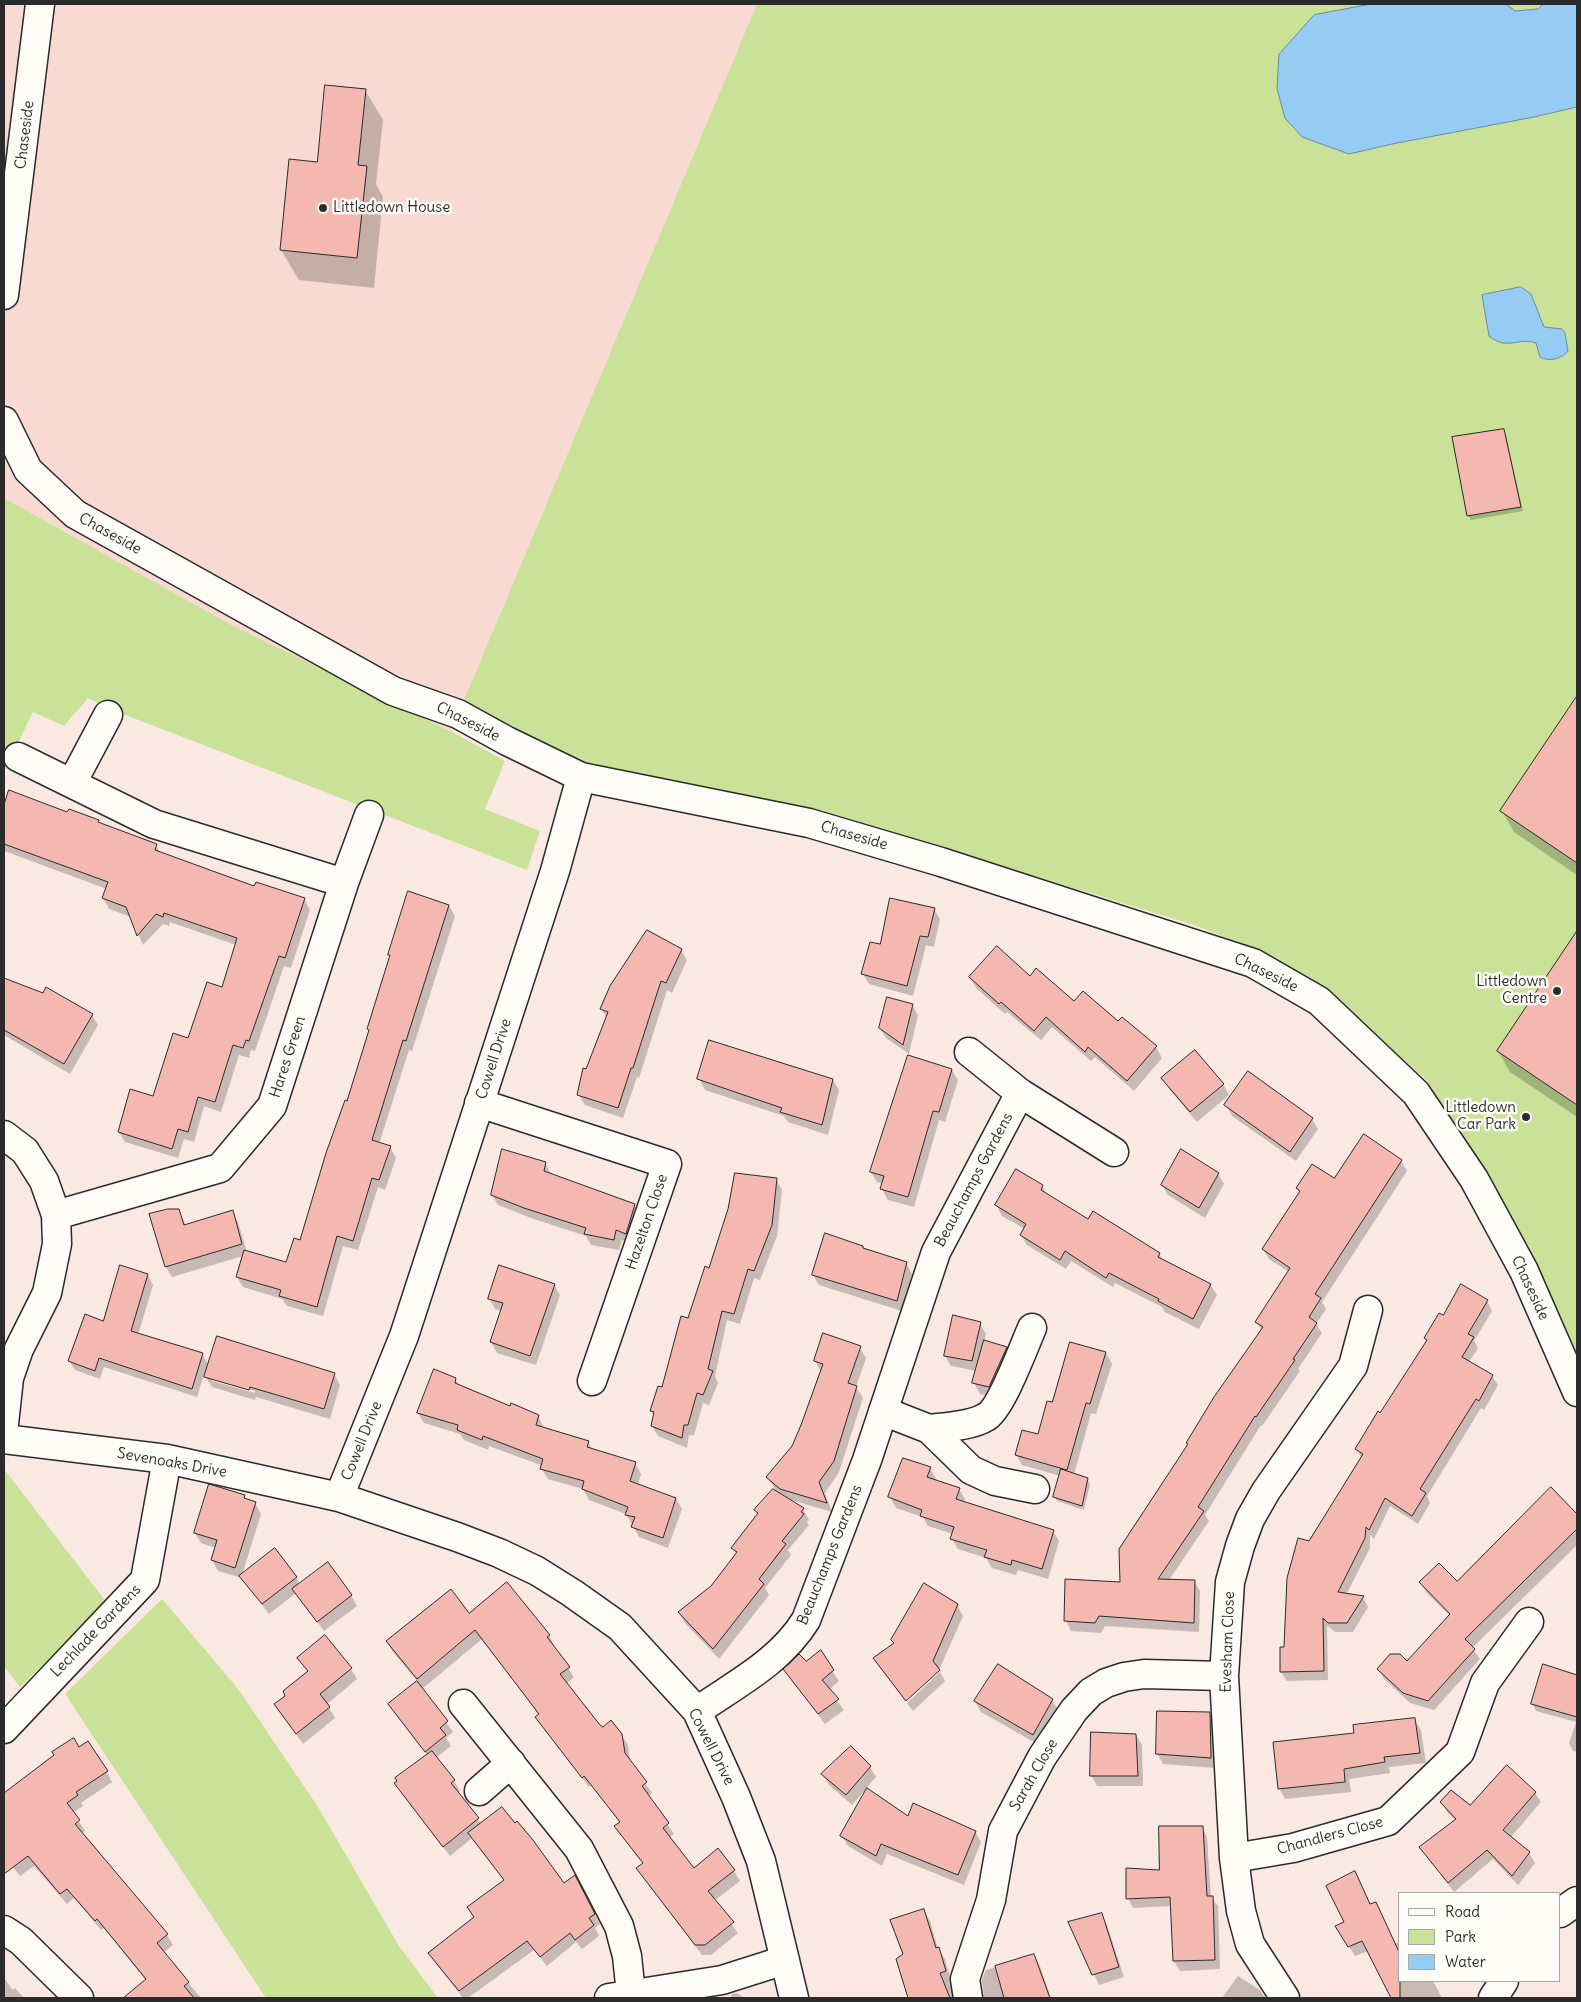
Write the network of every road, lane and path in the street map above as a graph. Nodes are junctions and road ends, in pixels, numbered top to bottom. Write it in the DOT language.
graph roads {
  1 [pos="40,4"];
  2 [pos="4,295"];
  3 [pos="4,421"];
  4 [pos="108,715"];
  5 [pos="18,757"];
  6 [pos="581,776"];
  7 [pos="72,783"];
  8 [pos="369,815"];
  9 [pos="344,883"];
  10 [pos="970,1052"];
  11 [pos="1020,1093"];
  12 [pos="479,1103"];
  13 [pos="4,1135"];
  14 [pos="1114,1152"];
  15 [pos="56,1215"];
  16 [pos="1368,1310"];
  17 [pos="1032,1328"];
  18 [pos="592,1381"];
  19 [pos="1577,1392"];
  20 [pos="883,1411"];
  21 [pos="4,1424"];
  22 [pos="929,1429"];
  23 [pos="4,1439"];
  24 [pos="167,1459"];
  25 [pos="1035,1489"];
  26 [pos="339,1498"];
  27 [pos="1529,1622"];
  28 [pos="1224,1676"];
  29 [pos="464,1704"];
  30 [pos="697,1711"];
  31 [pos="4,1729"];
  32 [pos="511,1763"];
  33 [pos="478,1790"];
  34 [pos="1234,1858"];
  35 [pos="1577,1901"];
  36 [pos="1561,1912"];
  37 [pos="4,1930"];
  38 [pos="785,1960"];
  39 [pos="1503,1982"];
  40 [pos="620,1996"];
  41 [pos="79,1998"];
  42 [pos="794,1998"];
  43 [pos="968,1998"];
  44 [pos="1285,1998"];
  45 [pos="1493,1998"];
  1 -- 2 [label="street, Chaseside"];
  3 -- 6 [label="street, Chaseside"];
  4 -- 7 [label="street"];
  5 -- 7 [label="street"];
  6 -- 12 [label="street, Cowell Drive"];
  6 -- 19 [label="street, Chaseside"];
  7 -- 9 [label="street"];
  8 -- 9 [label="street, Hares Green"];
  9 -- 15 [label="street, Hares Green"];
  10 -- 11 [label="street"];
  11 -- 14 [label="street"];
  11 -- 20 [label="street, Beauchamps Gardens"];
  12 -- 18 [label="street, Hazelton Close"];
  12 -- 26 [label="street, Cowell Drive"];
  13 -- 15 [label="street"];
  15 -- 21 [label="street"];
  16 -- 28 [label="street, Evesham Close"];
  17 -- 22 [label="street"];
  20 -- 22 [label="street"];
  20 -- 30 [label="street, Beauchamps Gardens"];
  22 -- 25 [label="street"];
  23 -- 24 [label="street, Sevenoaks Drive"];
  24 -- 26 [label="street, Sevenoaks Drive"];
  24 -- 31 [label="street, Lechlade Gardens"];
  26 -- 30 [label="street, Cowell Drive"];
  27 -- 34 [label="street, Chandlers Close"];
  28 -- 34 [label="street, Evesham Close"];
  28 -- 43 [label="street, Sarah Close"];
  29 -- 32 [label="street"];
  30 -- 38 [label="street, Cowell Drive"];
  32 -- 33 [label="street"];
  32 -- 40 [label="street"];
  34 -- 44 [label="street, Evesham Close"];
  35 -- 36 [label="street"];
  37 -- 41 [label="street"];
  38 -- 40 [label="street"];
  38 -- 42 [label="street, Cowell Drive"];
  39 -- 45 [label="street"];
}
